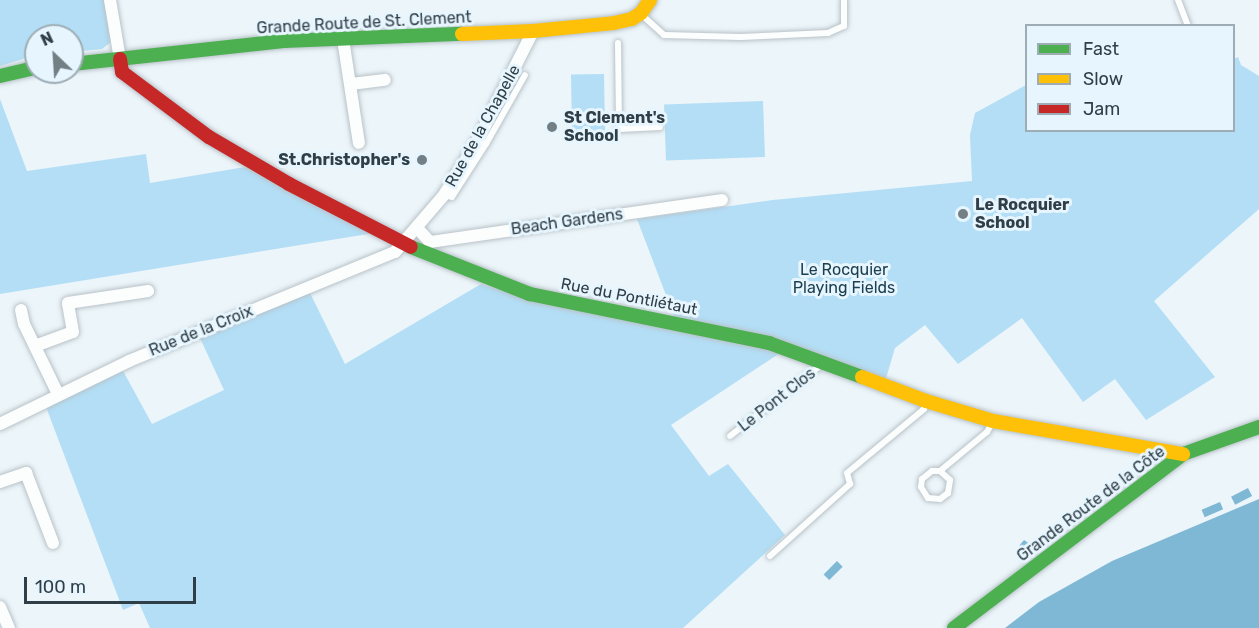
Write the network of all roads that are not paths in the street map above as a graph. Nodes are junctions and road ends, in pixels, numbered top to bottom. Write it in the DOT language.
graph roads {
  1 [pos="110,0"];
  2 [pos="650,0"];
  3 [pos="844,0"];
  4 [pos="1178,0"];
  5 [pos="641,13"];
  6 [pos="1187,24"];
  7 [pos="533,31"];
  8 [pos="343,39"];
  9 [pos="618,43"];
  10 [pos="120,59"];
  11 [pos="84,63"];
  12 [pos="24,71"];
  13 [pos="525,75"];
  14 [pos="0,76"];
  15 [pos="385,80"];
  16 [pos="351,84"];
  17 [pos="660,127"];
  18 [pos="359,143"];
  19 [pos="444,195"];
  20 [pos="722,200"];
  21 [pos="417,228"];
  22 [pos="402,244"];
  23 [pos="148,291"];
  24 [pos="21,310"];
  25 [pos="35,346"];
  26 [pos="823,363"];
  27 [pos="58,394"];
  28 [pos="926,401"];
  29 [pos="993,421"];
  30 [pos="0,424"];
  31 [pos="1259,427"];
  32 [pos="730,436"];
  33 [pos="1184,454"];
  34 [pos="940,471"];
  35 [pos="0,482"];
  36 [pos="53,543"];
  37 [pos="770,556"];
  38 [pos="0,607"];
  39 [pos="9,628"];
  40 [pos="954,628"];
  1 -- 10 [label="street"];
  2 -- 5 [label="main road"];
  3 -- 5 [label="lane"];
  4 -- 6 [label="lane"];
  5 -- 7 [label="main road, Grande Route de St. Clement"];
  7 -- 8 [label="main road, Grande Route de St. Clement"];
  7 -- 19 [label="street, Rue de la Chapelle"];
  8 -- 10 [label="main road, Grande Route de St. Clement"];
  8 -- 16 [label="street"];
  9 -- 17 [label="lane"];
  10 -- 11 [label="main road, Grande Route de St. Clement"];
  10 -- 22 [label="main road, Rue du Pontliétaut"];
  12 -- 14 [label="main road"];
  13 -- 19 [label="lane"];
  15 -- 16 [label="street"];
  16 -- 18 [label="street"];
  19 -- 21 [label="street, Rue de la Chapelle"];
  20 -- 21 [label="street, Beach Gardens"];
  21 -- 22 [label="street, Rue de la Chapelle"];
  22 -- 26 [label="main road, Rue du Pontliétaut"];
  22 -- 27 [label="street, Rue de la Croix"];
  23 -- 25 [label="street"];
  24 -- 25 [label="street"];
  25 -- 27 [label="street"];
  26 -- 28 [label="main road, Rue du Pontliétaut"];
  26 -- 32 [label="lane, Le Pont Clos"];
  27 -- 30 [label="street, Rue de la Croix"];
  28 -- 29 [label="main road, Rue du Pontliétaut"];
  28 -- 37 [label="lane"];
  29 -- 33 [label="main road, Rue du Pontliétaut"];
  29 -- 34 [label="lane"];
  31 -- 33 [label="main road, Grande Route de la Côte"];
  33 -- 40 [label="main road, Grande Route de la Côte"];
  34 -- 34 [label="lane"];
  35 -- 36 [label="street"];
  38 -- 39 [label="street"];
}
